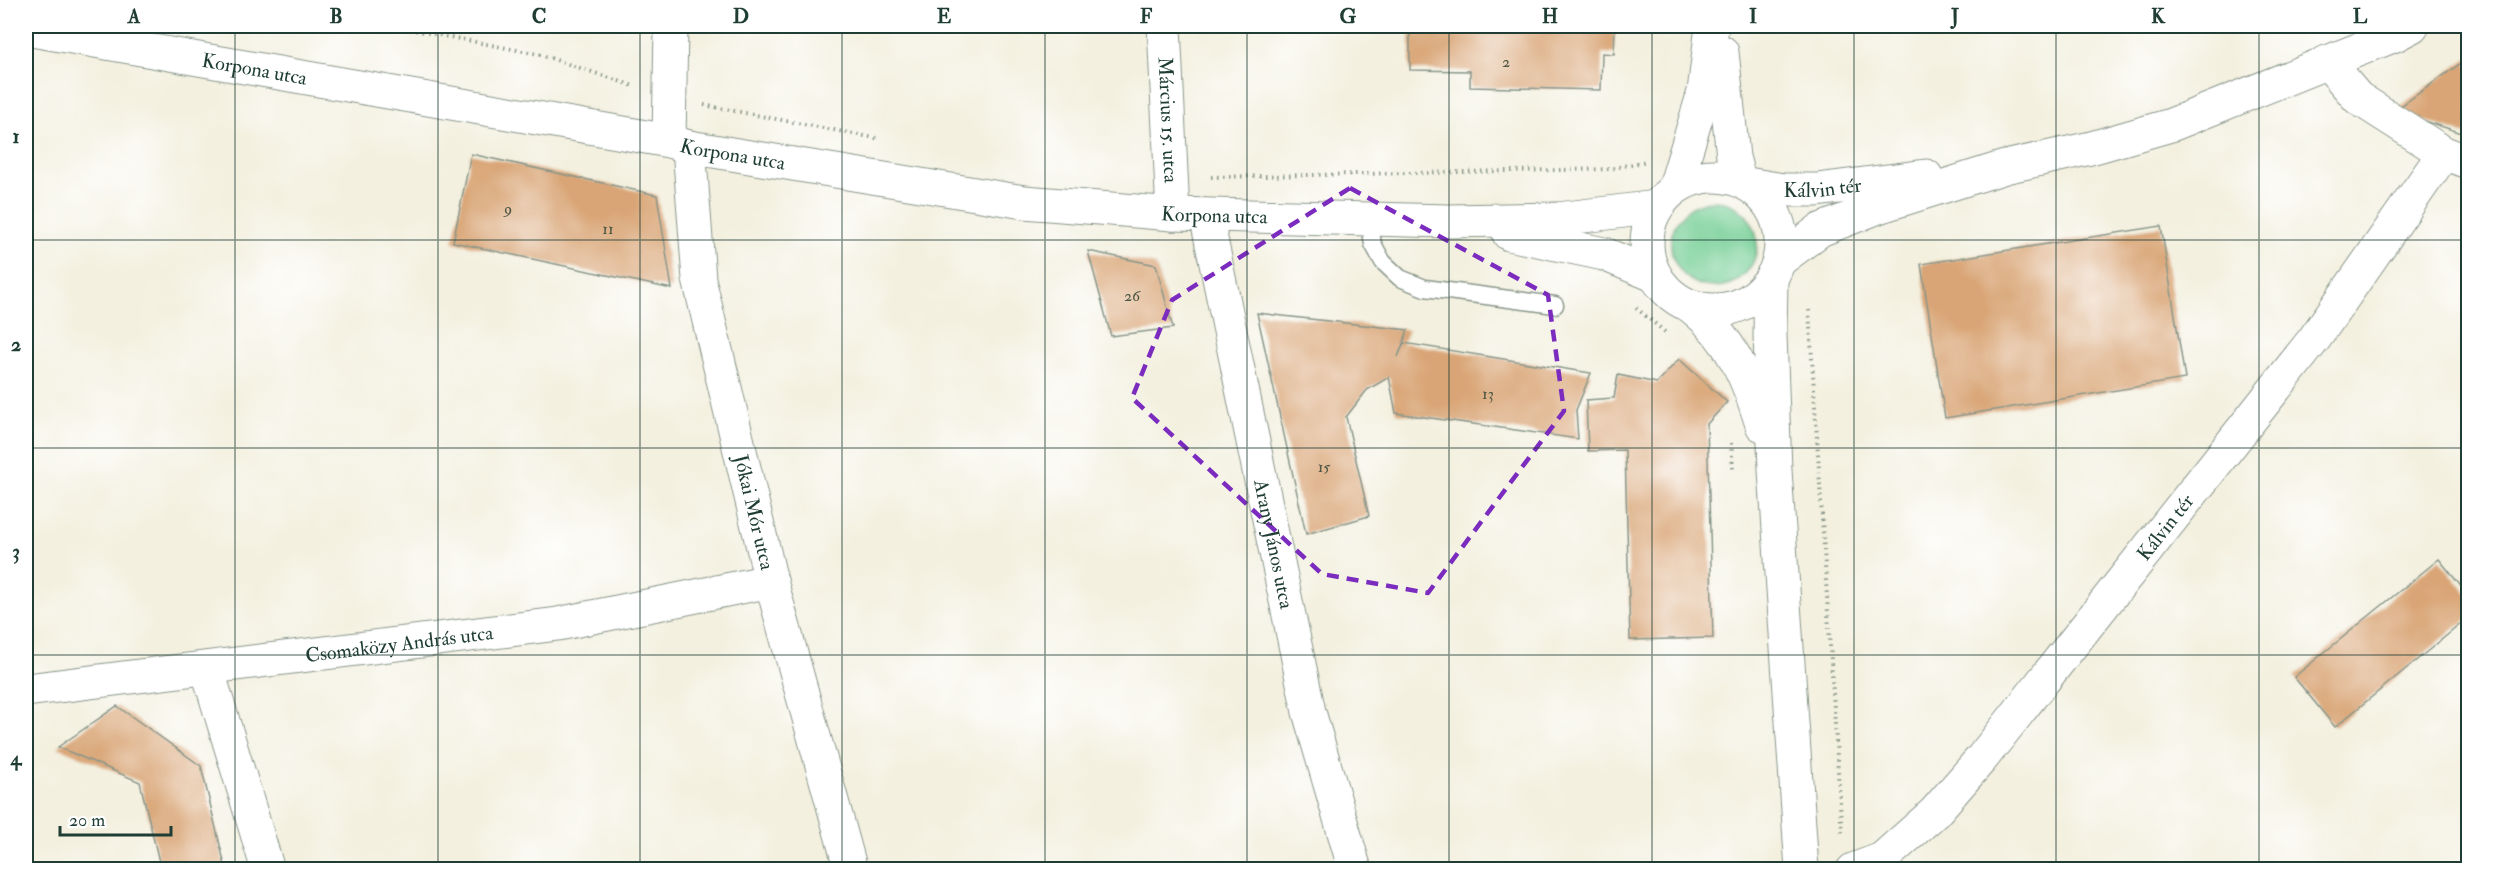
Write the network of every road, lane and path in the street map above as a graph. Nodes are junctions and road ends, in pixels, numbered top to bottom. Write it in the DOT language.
graph roads {
  1 [pos="392,26"];
  2 [pos="671,26"];
  3 [pos="1164,26"];
  4 [pos="1712,26"];
  5 [pos="1721,26"];
  6 [pos="2412,26"];
  7 [pos="26,29"];
  8 [pos="2327,62"];
  9 [pos="671,98"];
  10 [pos="892,142"];
  11 [pos="679,144"];
  12 [pos="2456,158"];
  13 [pos="2005,167"];
  14 [pos="1609,169"];
  15 [pos="1172,177"];
  16 [pos="1743,182"];
  17 [pos="1666,197"];
  18 [pos="1173,214"];
  19 [pos="1206,215"];
  20 [pos="1370,220"];
  21 [pos="1448,221"];
  22 [pos="1775,269"];
  23 [pos="1654,275"];
  24 [pos="1555,305"];
  25 [pos="1693,308"];
  26 [pos="1810,321"];
  27 [pos="1775,470"];
  28 [pos="771,581"];
  29 [pos="207,668"];
  30 [pos="26,690"];
  31 [pos="1848,858"];
  32 [pos="268,870"];
  33 [pos="851,870"];
  34 [pos="1355,870"];
  35 [pos="1802,870"];
  1 -- 9 [label="path"];
  2 -- 9 [label="street, Jókai Mór utca"];
  3 -- 15 [label="street, Március 15. utca"];
  4 -- 17 [label="street"];
  5 -- 16 [label="street"];
  6 -- 8 [label="street, Kálvin tér"];
  7 -- 11 [label="street, Korpona utca"];
  8 -- 12 [label="street, Kálvin tér"];
  8 -- 13 [label="street, Kálvin tér"];
  9 -- 10 [label="path"];
  9 -- 11 [label="street, Jókai Mór utca"];
  11 -- 18 [label="street, Korpona utca"];
  11 -- 28 [label="street, Jókai Mór utca"];
  12 -- 31 [label="street, Kálvin tér"];
  13 -- 16 [label="street, Kálvin tér"];
  13 -- 22 [label="street, Kálvin tér"];
  14 -- 15 [label="path"];
  15 -- 18 [label="street, Március 15. utca"];
  16 -- 17 [label="street"];
  16 -- 22 [label="street"];
  17 -- 21 [label="street, Korpona utca"];
  17 -- 23 [label="street"];
  18 -- 19 [label="street, Korpona utca"];
  19 -- 20 [label="street, Korpona utca"];
  19 -- 34 [label="street, Arany János utca"];
  20 -- 21 [label="street, Korpona utca"];
  20 -- 24 [label="lane"];
  21 -- 23 [label="street, Korpona utca"];
  22 -- 25 [label="street"];
  22 -- 27 [label="street"];
  23 -- 25 [label="street"];
  25 -- 27 [label="street"];
  26 -- 31 [label="path"];
  27 -- 35 [label="street"];
  28 -- 29 [label="street, Csomaközy András utca"];
  28 -- 33 [label="street, Jókai Mór utca"];
  29 -- 30 [label="street, Csomaközy András utca"];
  29 -- 32 [label="street"];
}
